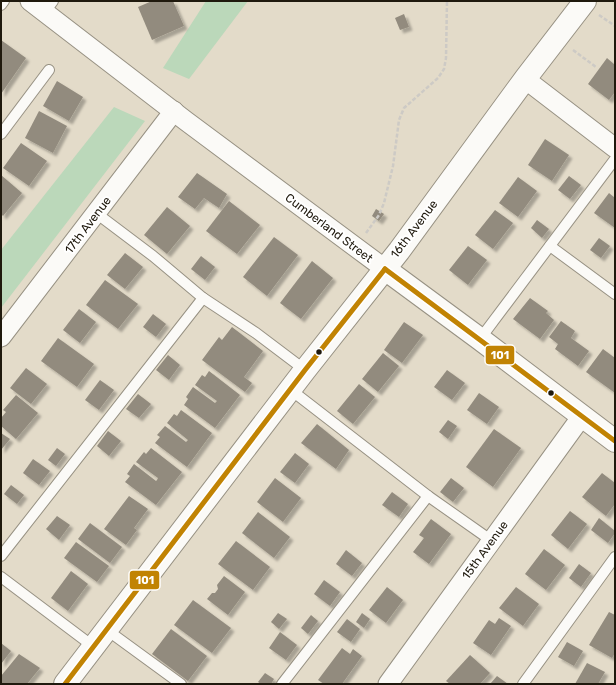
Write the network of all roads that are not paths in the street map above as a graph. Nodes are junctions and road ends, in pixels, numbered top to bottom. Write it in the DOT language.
graph roads {
  1 [pos="4,1"];
  2 [pos="30,1"];
  3 [pos="1,5"];
  4 [pos="49,7"];
  5 [pos="592,8"];
  6 [pos="49,70"];
  7 [pos="525,79"];
  8 [pos="174,112"];
  9 [pos="1,134"];
  10 [pos="615,148"];
  11 [pos="615,159"];
  12 [pos="96,213"];
  13 [pos="550,246"];
  14 [pos="384,269"];
  15 [pos="615,294"];
  16 [pos="204,298"];
  17 [pos="1,338"];
  18 [pos="480,339"];
  19 [pos="305,370"];
  20 [pos="290,390"];
  21 [pos="582,416"];
  22 [pos="615,441"];
  23 [pos="428,496"];
  24 [pos="492,541"];
  25 [pos="1,556"];
  26 [pos="615,557"];
  27 [pos="1,577"];
  28 [pos="100,638"];
  29 [pos="65,684"];
  30 [pos="181,684"];
  31 [pos="282,684"];
  32 [pos="388,684"];
  33 [pos="522,684"];
  1 -- 3 [label="lane"];
  2 -- 4 [label="street, Cumberland Street"];
  4 -- 8 [label="street, Cumberland Street"];
  5 -- 7 [label="street, 16th Avenue"];
  6 -- 9 [label="lane"];
  7 -- 10 [label="street"];
  7 -- 14 [label="street, 16th Avenue"];
  8 -- 12 [label="street, 17th Avenue"];
  8 -- 14 [label="street, Cumberland Street"];
  11 -- 13 [label="lane"];
  12 -- 16 [label="lane"];
  12 -- 17 [label="street, 17th Avenue"];
  13 -- 15 [label="lane"];
  13 -- 18 [label="lane"];
  14 -- 18 [label="street, Cumberland Street"];
  14 -- 19 [label="street, 16th Avenue"];
  16 -- 19 [label="lane"];
  16 -- 25 [label="lane"];
  18 -- 21 [label="street, Cumberland Street"];
  19 -- 20 [label="street, 16th Avenue"];
  20 -- 23 [label="lane"];
  20 -- 28 [label="street, 16th Avenue"];
  21 -- 22 [label="street, Cumberland Street"];
  21 -- 24 [label="street, 15th Avenue"];
  23 -- 24 [label="lane"];
  23 -- 31 [label="lane"];
  24 -- 32 [label="street, 15th Avenue"];
  26 -- 33 [label="lane"];
  27 -- 28 [label="lane"];
  28 -- 29 [label="street, 16th Avenue"];
  28 -- 30 [label="lane"];
}
